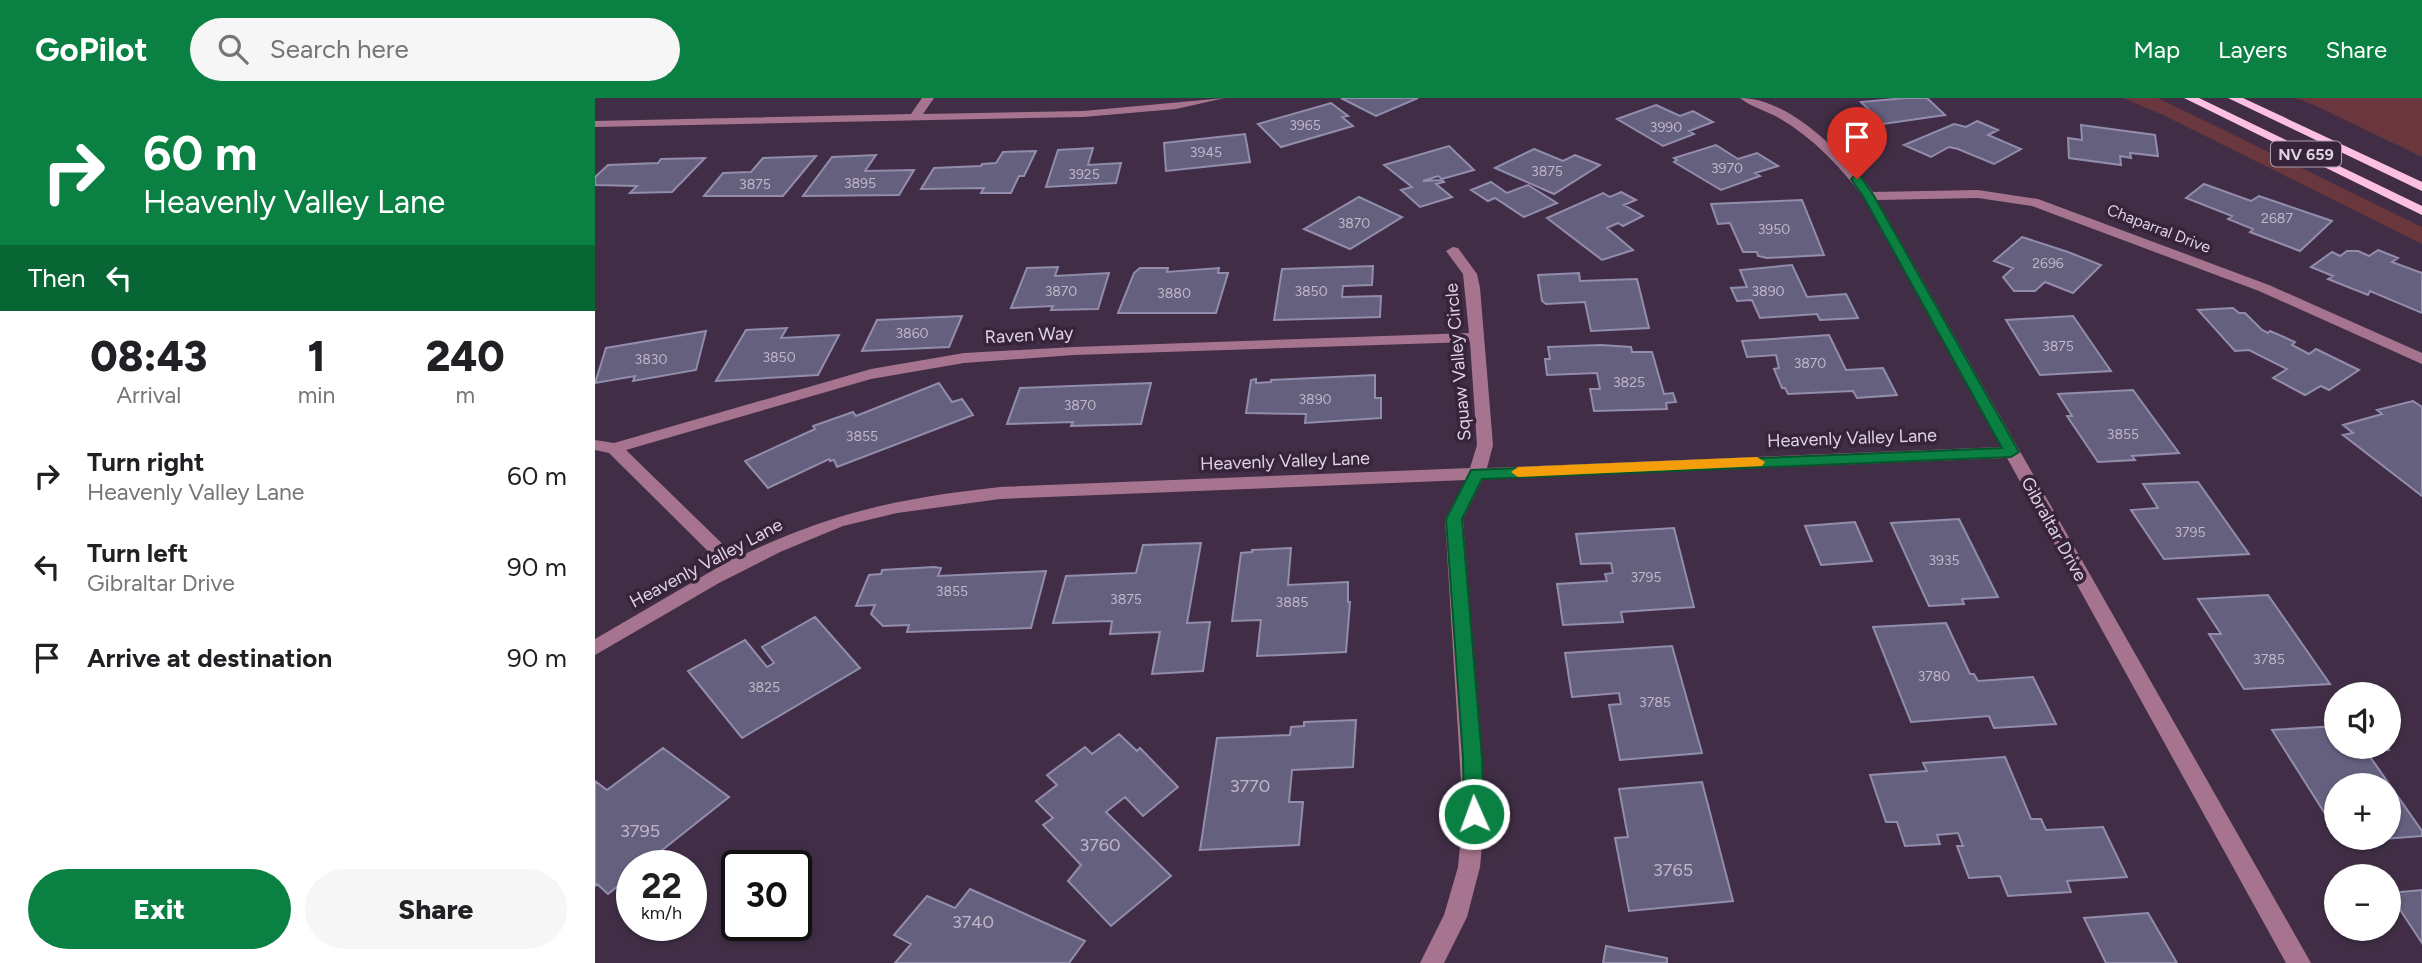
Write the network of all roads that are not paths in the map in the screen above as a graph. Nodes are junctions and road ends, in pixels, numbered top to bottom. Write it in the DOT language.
graph roads {
  1 [pos="928,98"];
  2 [pos="1219,98"];
  3 [pos="1746,98"];
  4 [pos="2190,98"];
  5 [pos="2234,98"];
  6 [pos="915,117"];
  7 [pos="595,124"];
  8 [pos="2422,187"];
  9 [pos="1869,196"];
  10 [pos="2422,211"];
  11 [pos="1453,251"];
  12 [pos="1477,337"];
  13 [pos="2422,359"];
  14 [pos="595,445"];
  15 [pos="614,448"];
  16 [pos="2011,452"];
  17 [pos="1477,474"];
  18 [pos="735,567"];
  19 [pos="595,648"];
  20 [pos="1432,963"];
  21 [pos="2299,963"];
  1 -- 6 [label="street"];
  2 -- 6 [label="street"];
  3 -- 9 [label="street, Gibraltar Drive"];
  4 -- 10 [label="main road, NV 659"];
  5 -- 8 [label="main road, NV 659"];
  6 -- 7 [label="street"];
  9 -- 13 [label="street, Chaparral Drive"];
  9 -- 16 [label="street, Gibraltar Drive"];
  11 -- 12 [label="street, Squaw Valley Circle"];
  12 -- 15 [label="street, Raven Way"];
  12 -- 17 [label="street, Squaw Valley Circle"];
  14 -- 15 [label="street, Raven Way"];
  15 -- 18 [label="street"];
  16 -- 17 [label="street, Heavenly Valley Lane"];
  16 -- 21 [label="street, Gibraltar Drive"];
  17 -- 18 [label="street, Heavenly Valley Lane"];
  17 -- 20 [label="street, Squaw Valley Circle"];
  18 -- 19 [label="street, Heavenly Valley Lane"];
}
